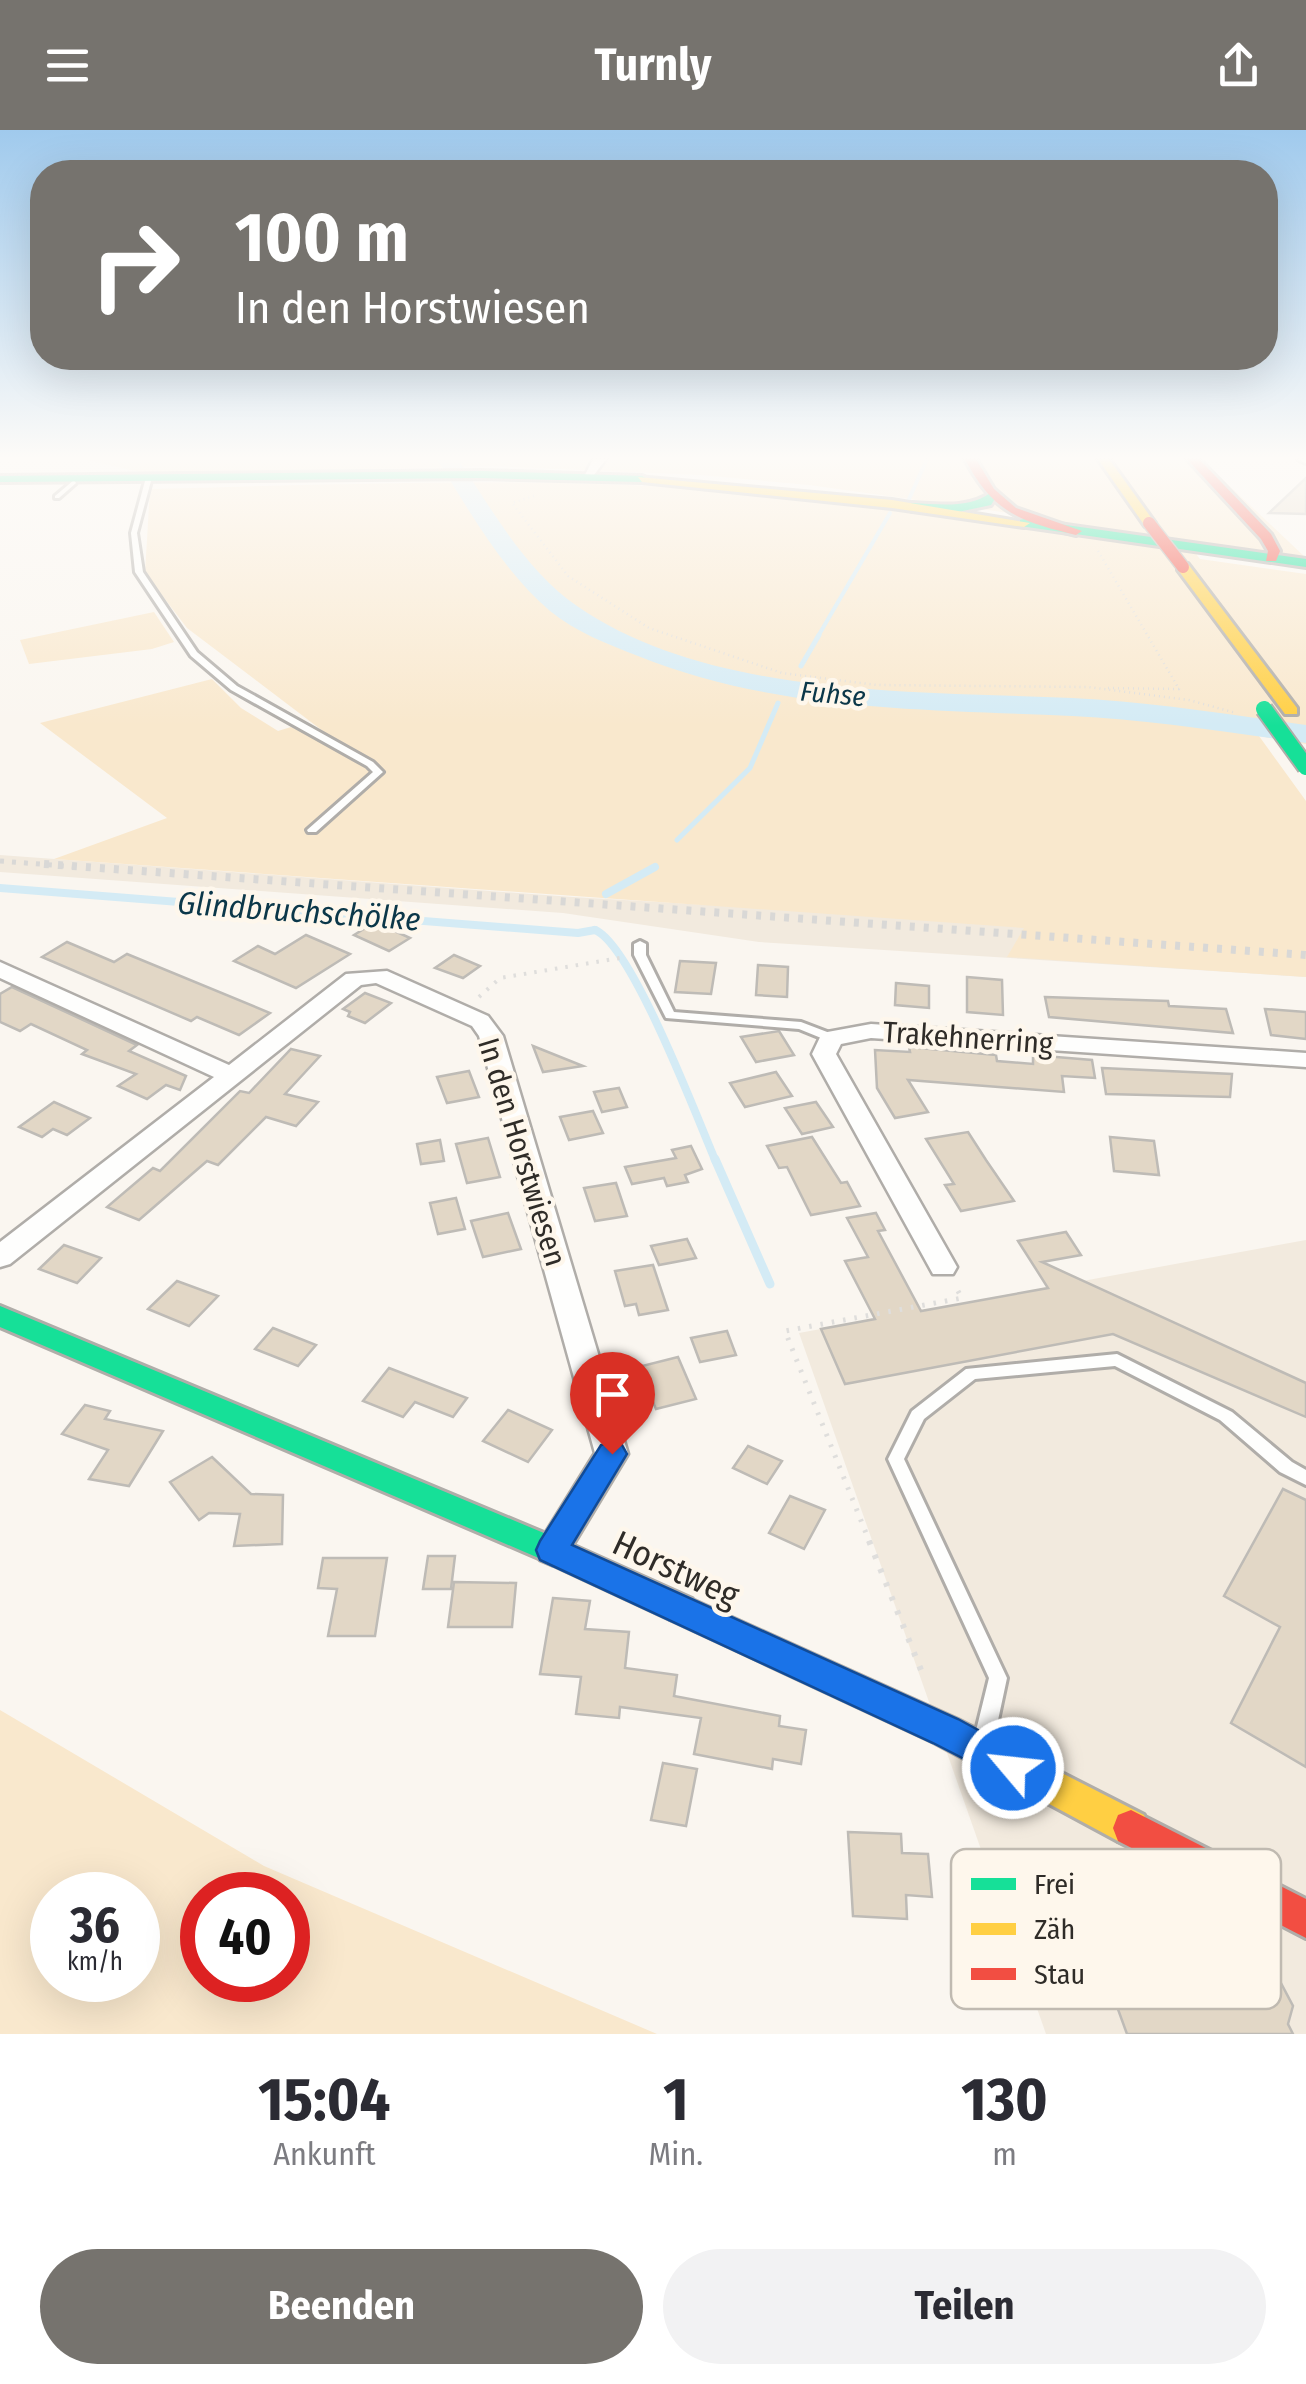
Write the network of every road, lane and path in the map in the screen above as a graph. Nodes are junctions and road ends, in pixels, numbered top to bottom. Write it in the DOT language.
graph roads {
  1 [pos="136,548"];
  2 [pos="546,548"];
  3 [pos="1096,548"];
  4 [pos="1150,548"];
  5 [pos="1164,548"];
  6 [pos="1197,548"];
  7 [pos="1246,548"];
  8 [pos="1273,548"];
  9 [pos="1241,554"];
  10 [pos="1272,558"];
  11 [pos="1306,563"];
  12 [pos="1088,688"];
  13 [pos="1256,711"];
  14 [pos="1306,730"];
  15 [pos="1306,767"];
  16 [pos="312,830"];
  17 [pos="640,944"];
  18 [pos="607,960"];
  19 [pos="0,969"];
  20 [pos="464,1012"];
  21 [pos="831,1038"];
  22 [pos="1306,1060"];
  23 [pos="232,1076"];
  24 [pos="0,1257"];
  25 [pos="943,1267"];
  26 [pos="0,1316"];
  27 [pos="1306,1478"];
  28 [pos="552,1550"];
  29 [pos="946,1731"];
  30 [pos="981,1751"];
  31 [pos="1169,1849"];
  32 [pos="1281,1907"];
  33 [pos="1306,1920"];
  1 -- 16 [label="lane"];
  2 -- 12 [label="path"];
  3 -- 12 [label="path"];
  4 -- 13 [label="main road"];
  5 -- 14 [label="main road, bridge"];
  6 -- 9 [label="main road"];
  7 -- 9 [label="main road"];
  8 -- 10 [label="main road"];
  9 -- 10 [label="main road"];
  10 -- 11 [label="main road"];
  12 -- 13 [label="path"];
  13 -- 15 [label="main road, bridge"];
  17 -- 21 [label="lane"];
  18 -- 20 [label="path"];
  19 -- 23 [label="street"];
  20 -- 23 [label="street, In den Horstwiesen"];
  20 -- 28 [label="street, In den Horstwiesen"];
  21 -- 22 [label="street, Trakehnerring"];
  21 -- 25 [label="street"];
  23 -- 24 [label="street, In den Horstwiesen"];
  25 -- 29 [label="path"];
  26 -- 28 [label="main road, Horstweg"];
  27 -- 30 [label="lane"];
  28 -- 29 [label="main road, Horstweg"];
  29 -- 30 [label="main road, Horstweg"];
  30 -- 31 [label="main road, Horstweg"];
  32 -- 33 [label="main road, Horstweg"];
}
